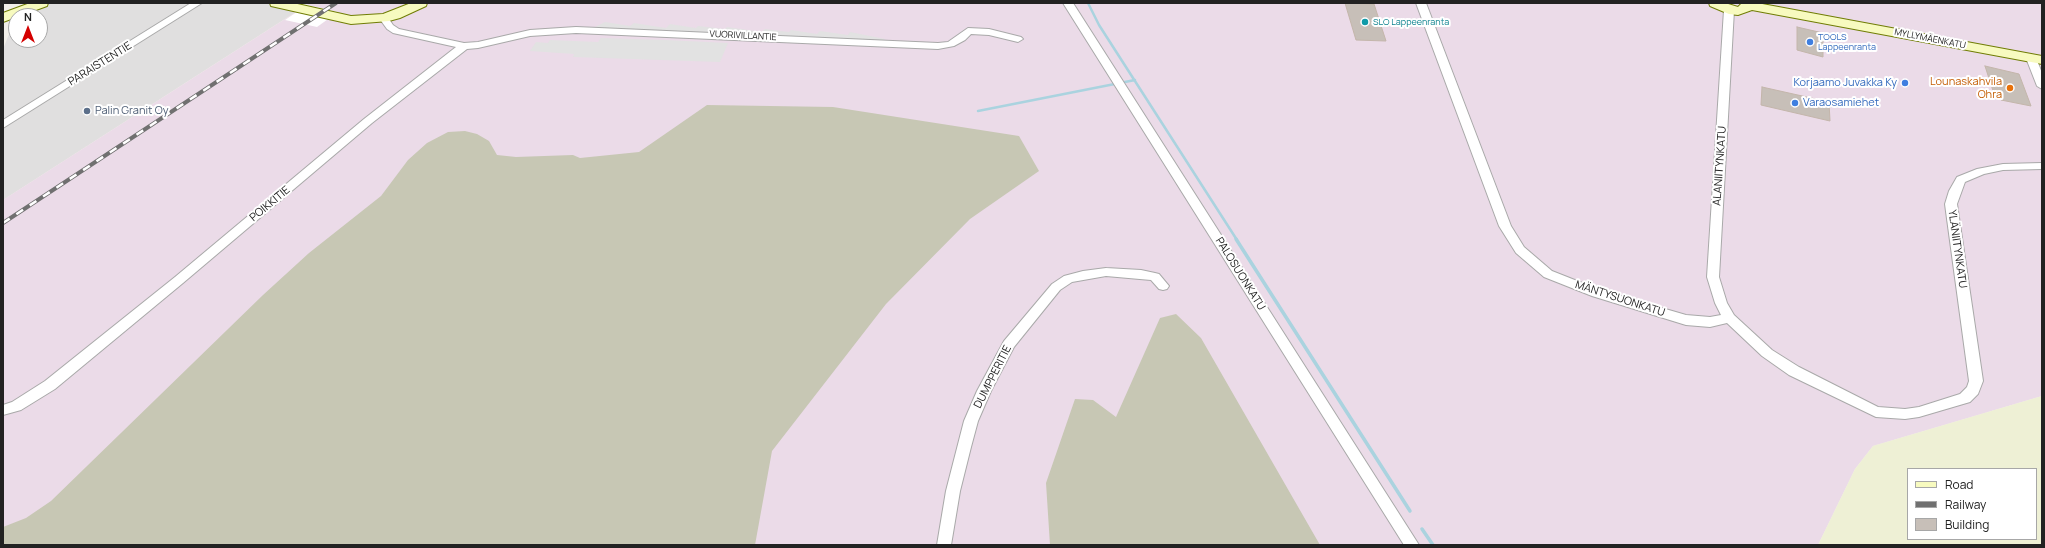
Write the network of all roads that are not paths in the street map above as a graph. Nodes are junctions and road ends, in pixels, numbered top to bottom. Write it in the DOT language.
graph roads {
  1 [pos="22,3"];
  2 [pos="42,3"];
  3 [pos="197,3"];
  4 [pos="276,3"];
  5 [pos="421,3"];
  6 [pos="1068,3"];
  7 [pos="1421,3"];
  8 [pos="1715,3"];
  9 [pos="1747,4"];
  10 [pos="3,10"];
  11 [pos="1729,10"];
  12 [pos="390,17"];
  13 [pos="3,18"];
  14 [pos="1018,39"];
  15 [pos="464,46"];
  16 [pos="2037,59"];
  17 [pos="2042,86"];
  18 [pos="3,125"];
  19 [pos="2042,166"];
  20 [pos="1163,286"];
  21 [pos="1729,318"];
  22 [pos="3,410"];
  23 [pos="944,545"];
  24 [pos="1412,545"];
  1 -- 10 [label="main road"];
  2 -- 13 [label="main road"];
  3 -- 18 [label="street, PARAISTENTIE"];
  4 -- 12 [label="main road"];
  5 -- 12 [label="main road"];
  6 -- 24 [label="street, PALOSUONKATU"];
  7 -- 21 [label="street, MÄNTYSUONKATU"];
  8 -- 11 [label="main road"];
  9 -- 11 [label="main road"];
  9 -- 16 [label="main road, MYLLYMÄENKATU"];
  11 -- 21 [label="street, ALANIITYNKATU"];
  12 -- 15 [label="street"];
  14 -- 15 [label="street, VUORIVILLANTIE"];
  15 -- 22 [label="street, POIKKITIE"];
  16 -- 17 [label="street"];
  19 -- 21 [label="street, YLÄNIITYNKATU"];
  20 -- 23 [label="street, DUMPPERITIE"];
}
